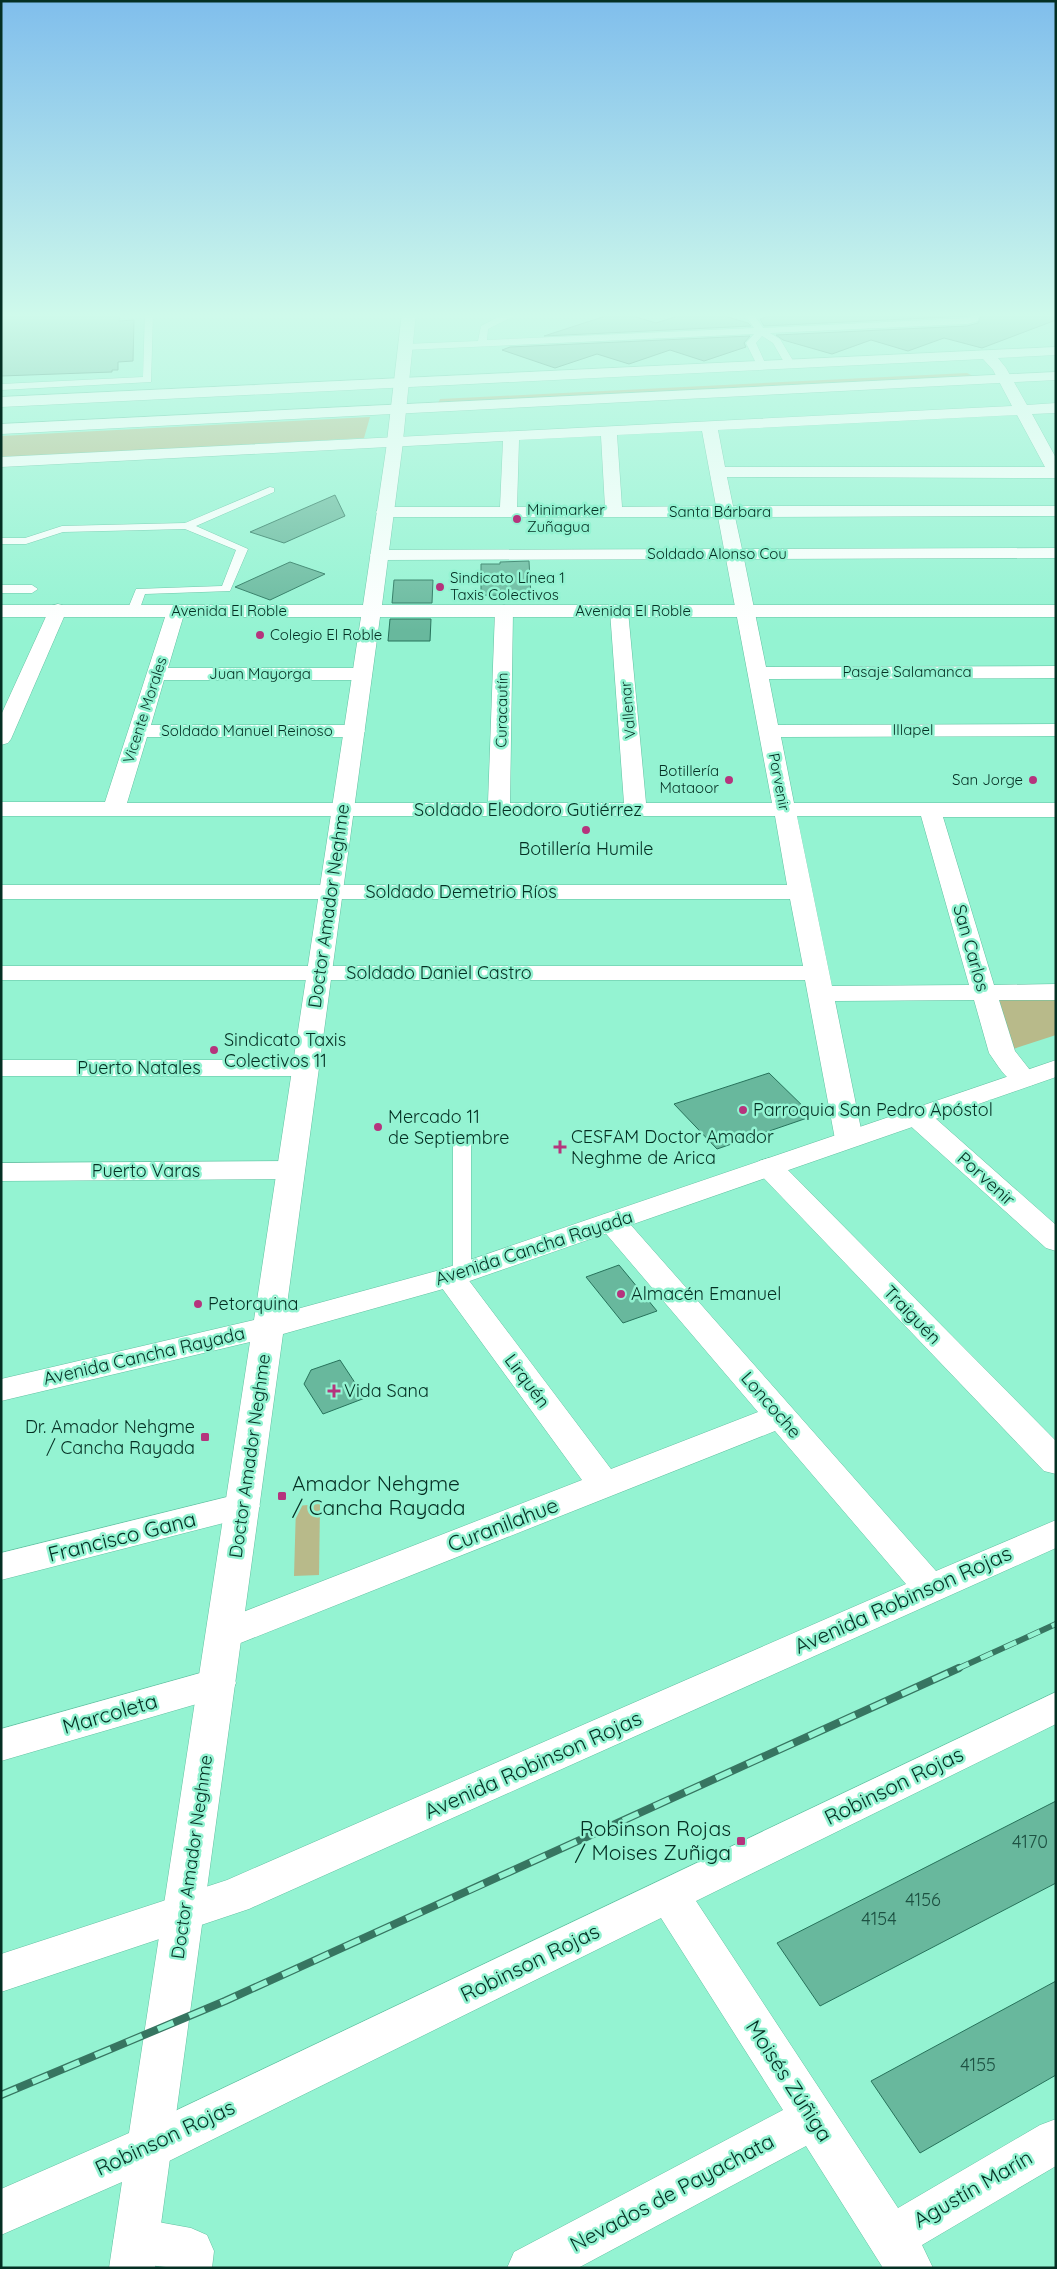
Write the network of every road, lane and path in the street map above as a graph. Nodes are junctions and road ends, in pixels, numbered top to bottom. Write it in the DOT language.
graph roads {
  1 [pos="114,419"];
  2 [pos="397,419"];
  3 [pos="849,419"];
  4 [pos="1027,419"];
  5 [pos="710,426"];
  6 [pos="1,428"];
  7 [pos="609,431"];
  8 [pos="511,436"];
  9 [pos="395,442"];
  10 [pos="1,462"];
  11 [pos="718,472"];
  12 [pos="1055,473"];
  13 [pos="270,490"];
  14 [pos="1056,511"];
  15 [pos="385,512"];
  16 [pos="508,512"];
  17 [pos="614,512"];
  18 [pos="726,512"];
  19 [pos="187,526"];
  20 [pos="1,542"];
  21 [pos="1056,553"];
  22 [pos="735,554"];
  23 [pos="379,555"];
  24 [pos="1,589"];
  25 [pos="32,589"];
  26 [pos="1,610"];
  27 [pos="58,610"];
  28 [pos="1056,610"];
  29 [pos="133,611"];
  30 [pos="176,611"];
  31 [pos="372,611"];
  32 [pos="504,611"];
  33 [pos="619,611"];
  34 [pos="746,611"];
  35 [pos="1056,672"];
  36 [pos="758,673"];
  37 [pos="157,674"];
  38 [pos="362,674"];
  39 [pos="1056,730"];
  40 [pos="139,731"];
  41 [pos="354,731"];
  42 [pos="769,731"];
  43 [pos="1,739"];
  44 [pos="1,809"];
  45 [pos="114,809"];
  46 [pos="343,810"];
  47 [pos="499,810"];
  48 [pos="636,810"];
  49 [pos="785,810"];
  50 [pos="930,810"];
  51 [pos="1056,810"];
  52 [pos="1,892"];
  53 [pos="331,892"];
  54 [pos="801,892"];
  55 [pos="1,973"];
  56 [pos="320,973"];
  57 [pos="819,983"];
  58 [pos="984,992"];
  59 [pos="1056,992"];
  60 [pos="1,1068"];
  61 [pos="306,1068"];
  62 [pos="1056,1068"];
  63 [pos="1024,1079"];
  64 [pos="916,1116"];
  65 [pos="849,1139"];
  66 [pos="462,1144"];
  67 [pos="769,1167"];
  68 [pos="291,1170"];
  69 [pos="3,1179"];
  70 [pos="612,1222"];
  71 [pos="1056,1241"];
  72 [pos="456,1275"];
  73 [pos="269,1327"];
  74 [pos="1,1390"];
  75 [pos="780,1416"];
  76 [pos="1056,1462"];
  77 [pos="604,1485"];
  78 [pos="243,1506"];
  79 [pos="1056,1532"];
  80 [pos="1,1567"];
  81 [pos="930,1588"];
  82 [pos="225,1634"];
  83 [pos="218,1683"];
  84 [pos="1056,1707"];
  85 [pos="1,1745"];
  86 [pos="669,1895"];
  87 [pos="184,1914"];
  88 [pos="1,1974"];
  89 [pos="813,2118"];
  90 [pos="1056,2141"];
  91 [pos="149,2147"];
  92 [pos="1,2212"];
  93 [pos="901,2253"];
  94 [pos="134,2255"];
  95 [pos="189,2268"];
  96 [pos="530,2268"];
  1 -- 6 [label="street"];
  2 -- 9 [label="street, Doctor Amador Neghme"];
  3 -- 5 [label="street"];
  4 -- 12 [label="street"];
  5 -- 7 [label="street"];
  5 -- 11 [label="street, Porvenir"];
  7 -- 8 [label="street"];
  7 -- 17 [label="street"];
  8 -- 9 [label="street"];
  8 -- 16 [label="street"];
  9 -- 10 [label="street"];
  9 -- 15 [label="street, Doctor Amador Neghme"];
  11 -- 12 [label="street"];
  11 -- 18 [label="street, Porvenir"];
  13 -- 19 [label="lane"];
  14 -- 18 [label="street, Santa Bárbara"];
  15 -- 16 [label="street, Santa Bárbara"];
  15 -- 23 [label="street, Doctor Amador Neghme"];
  16 -- 17 [label="street, Santa Bárbara"];
  17 -- 18 [label="street, Santa Bárbara"];
  18 -- 22 [label="street, Porvenir"];
  19 -- 20 [label="lane"];
  19 -- 29 [label="lane"];
  21 -- 22 [label="street, Soldado Alonso Cou"];
  22 -- 23 [label="street, Soldado Alonso Cou"];
  22 -- 34 [label="street, Porvenir"];
  23 -- 31 [label="street, Doctor Amador Neghme"];
  24 -- 25 [label="lane"];
  26 -- 27 [label="street, Avenida El Roble"];
  27 -- 29 [label="street, Avenida El Roble"];
  27 -- 43 [label="street"];
  28 -- 34 [label="street, Avenida El Roble"];
  29 -- 30 [label="street, Avenida El Roble"];
  30 -- 31 [label="street, Avenida El Roble"];
  30 -- 37 [label="street, Vicente Morales"];
  31 -- 32 [label="street, Avenida El Roble"];
  31 -- 38 [label="street, Doctor Amador Neghme"];
  32 -- 33 [label="street, Avenida El Roble"];
  32 -- 47 [label="street, Curacautín"];
  33 -- 34 [label="street, Avenida El Roble"];
  33 -- 48 [label="street, Vallenar"];
  34 -- 36 [label="street, Porvenir"];
  35 -- 36 [label="street, Pasaje Salamanca"];
  36 -- 42 [label="street, Porvenir"];
  37 -- 38 [label="street, Juan Mayorga"];
  37 -- 40 [label="street, Vicente Morales"];
  38 -- 41 [label="street, Doctor Amador Neghme"];
  39 -- 42 [label="street, Illapel"];
  40 -- 41 [label="street, Soldado Manuel Reinoso"];
  40 -- 45 [label="street, Vicente Morales"];
  41 -- 46 [label="street, Doctor Amador Neghme"];
  42 -- 49 [label="street, Porvenir"];
  44 -- 45 [label="street, Soldado Eleodoro Gutiérrez"];
  45 -- 46 [label="street, Soldado Eleodoro Gutiérrez"];
  46 -- 47 [label="street, Soldado Eleodoro Gutiérrez"];
  46 -- 53 [label="street, Doctor Amador Neghme"];
  47 -- 48 [label="street, Soldado Eleodoro Gutiérrez"];
  48 -- 49 [label="street, Soldado Eleodoro Gutiérrez"];
  49 -- 50 [label="street, Soldado Eleodoro Gutiérrez"];
  49 -- 54 [label="street, Porvenir"];
  50 -- 51 [label="street, Soldado Eleodoro Gutiérrez"];
  50 -- 58 [label="street, San Carlos"];
  52 -- 53 [label="street, Soldado Demetrio Ríos"];
  53 -- 54 [label="street, Soldado Demetrio Ríos"];
  53 -- 56 [label="street, Doctor Amador Neghme"];
  54 -- 57 [label="street, Porvenir"];
  55 -- 56 [label="street, Soldado Daniel Castro"];
  56 -- 57 [label="street, Soldado Daniel Castro"];
  56 -- 61 [label="street, Doctor Amador Neghme"];
  57 -- 58 [label="street, Soldado Daniel Castro"];
  57 -- 65 [label="street, Porvenir"];
  58 -- 59 [label="street, Soldado Daniel Castro"];
  58 -- 63 [label="street, San Carlos"];
  60 -- 61 [label="street, Puerto Natales"];
  61 -- 68 [label="street, Doctor Amador Neghme"];
  62 -- 63 [label="street, Avenida Cancha Rayada"];
  63 -- 64 [label="street, Avenida Cancha Rayada"];
  64 -- 65 [label="street, Avenida Cancha Rayada"];
  64 -- 71 [label="street, Porvenir"];
  65 -- 67 [label="street, Avenida Cancha Rayada"];
  66 -- 72 [label="lane"];
  67 -- 70 [label="street, Avenida Cancha Rayada"];
  67 -- 76 [label="street, Traiguén"];
  68 -- 69 [label="street, Puerto Varas"];
  68 -- 73 [label="street, Doctor Amador Neghme"];
  70 -- 72 [label="street, Avenida Cancha Rayada"];
  70 -- 75 [label="street, Loncoche"];
  72 -- 73 [label="street, Avenida Cancha Rayada"];
  72 -- 77 [label="street, Lirquén"];
  73 -- 74 [label="street, Avenida Cancha Rayada"];
  73 -- 78 [label="street, Doctor Amador Neghme"];
  75 -- 77 [label="street, Curanilahue"];
  75 -- 81 [label="street, Loncoche"];
  77 -- 82 [label="street, Curanilahue"];
  78 -- 80 [label="street, Francisco Gana"];
  78 -- 82 [label="street, Doctor Amador Neghme"];
  79 -- 81 [label="street, Avenida Robinson Rojas"];
  81 -- 87 [label="street, Avenida Robinson Rojas"];
  82 -- 83 [label="street, Doctor Amador Neghme"];
  83 -- 85 [label="street, Marcoleta"];
  83 -- 87 [label="street, Doctor Amador Neghme"];
  84 -- 86 [label="street, Robinson Rojas"];
  86 -- 89 [label="street, Moisés Zúñiga"];
  86 -- 91 [label="street, Robinson Rojas"];
  87 -- 88 [label="street, Avenida Robinson Rojas"];
  87 -- 91 [label="street, Doctor Amador Neghme"];
  89 -- 93 [label="street, Moisés Zúñiga"];
  89 -- 96 [label="street, Nevados de Payachata"];
  90 -- 93 [label="street, Agustín Marín"];
  91 -- 92 [label="street, Robinson Rojas"];
  91 -- 94 [label="street, Doctor Amador Neghme"];
  94 -- 95 [label="street, Doctor Amador Neghme"];
}
